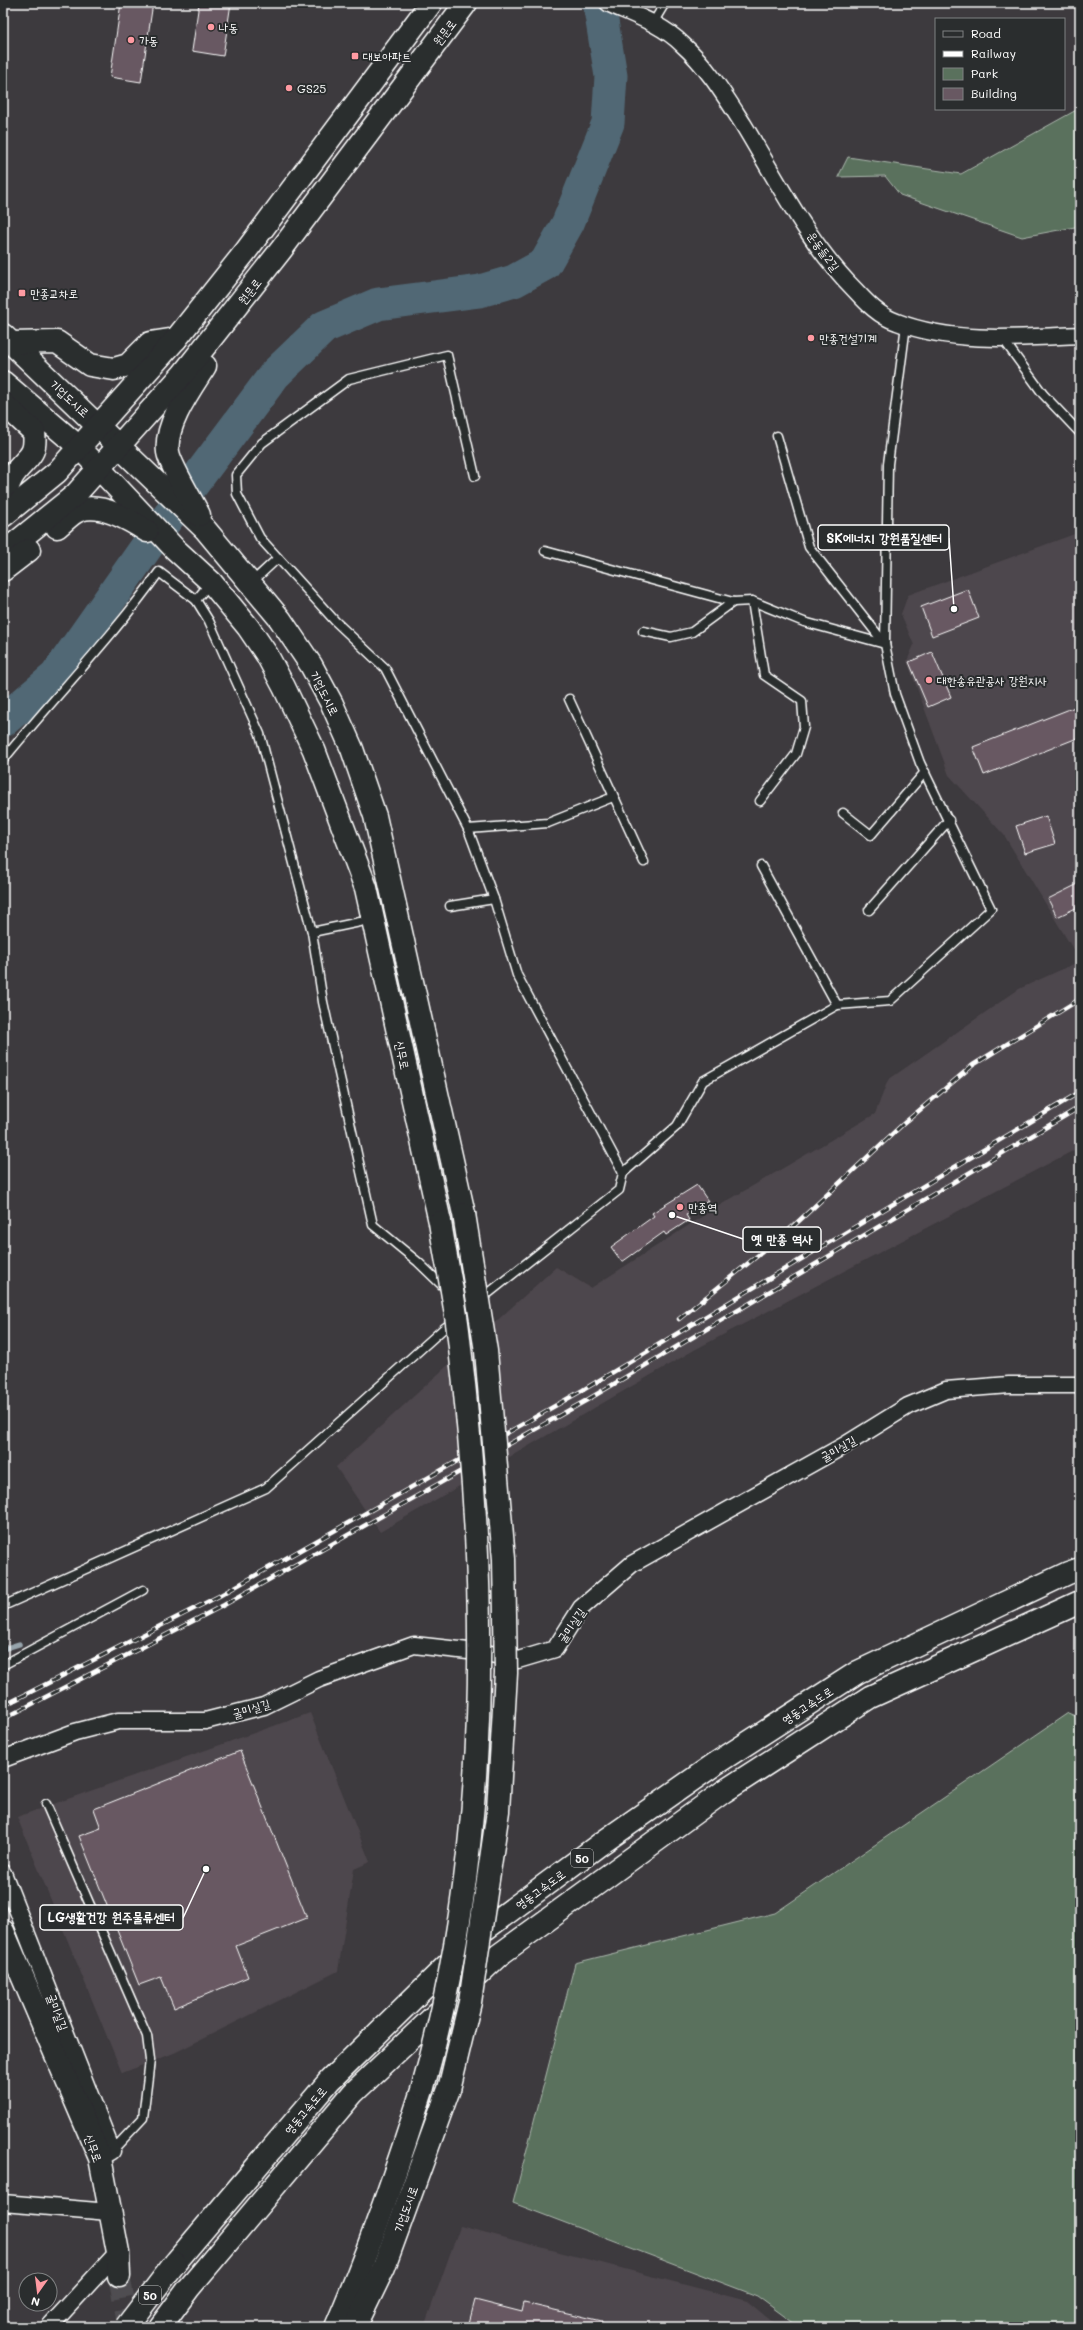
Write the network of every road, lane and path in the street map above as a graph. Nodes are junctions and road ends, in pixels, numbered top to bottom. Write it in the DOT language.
graph roads {
  1 [pos="431,3"];
  2 [pos="466,3"];
  3 [pos="608,3"];
  4 [pos="665,3"];
  5 [pos="652,23"];
  6 [pos="251,288"];
  7 [pos="906,325"];
  8 [pos="1080,335"];
  9 [pos="8,339"];
  10 [pos="176,339"];
  11 [pos="1003,339"];
  12 [pos="3,382"];
  13 [pos="3,403"];
  14 [pos="99,425"];
  15 [pos="1080,433"];
  16 [pos="777,436"];
  17 [pos="120,446"];
  18 [pos="79,447"];
  19 [pos="101,467"];
  20 [pos="475,476"];
  21 [pos="3,500"];
  22 [pos="3,516"];
  23 [pos="205,529"];
  24 [pos="175,549"];
  25 [pos="545,551"];
  26 [pos="3,553"];
  27 [pos="278,558"];
  28 [pos="3,570"];
  29 [pos="211,582"];
  30 [pos="251,583"];
  31 [pos="196,600"];
  32 [pos="752,601"];
  33 [pos="733,602"];
  34 [pos="643,631"];
  35 [pos="885,644"];
  36 [pos="569,699"];
  37 [pos="3,760"];
  38 [pos="925,772"];
  39 [pos="613,797"];
  40 [pos="760,801"];
  41 [pos="843,813"];
  42 [pos="949,820"];
  43 [pos="468,828"];
  44 [pos="644,862"];
  45 [pos="761,866"];
  46 [pos="494,898"];
  47 [pos="450,906"];
  48 [pos="870,910"];
  49 [pos="360,922"];
  50 [pos="312,932"];
  51 [pos="837,1004"];
  52 [pos="623,1173"];
  53 [pos="467,1310"];
  54 [pos="1080,1385"];
  55 [pos="1080,1569"];
  56 [pos="142,1590"];
  57 [pos="1080,1602"];
  58 [pos="3,1606"];
  59 [pos="3,1665"];
  60 [pos="3,1760"];
  61 [pos="46,1804"];
  62 [pos="3,1873"];
  63 [pos="3,1931"];
  64 [pos="423,2087"];
  65 [pos="106,2154"];
  66 [pos="3,2203"];
  67 [pos="109,2212"];
  68 [pos="118,2252"];
  69 [pos="119,2276"];
  70 [pos="49,2327"];
  71 [pos="126,2327"];
  72 [pos="160,2327"];
  73 [pos="336,2327"];
  74 [pos="355,2327"];
  1 -- 10 [label="main road"];
  2 -- 6 [label="main road, 원문로"];
  3 -- 5 [label="street, 운동들2길"];
  4 -- 5 [label="lane"];
  5 -- 7 [label="street, 운동들2길"];
  6 -- 17 [label="main road, 원문로"];
  6 -- 23 [label="main road"];
  7 -- 11 [label="street, 운동들2길"];
  7 -- 35 [label="lane"];
  8 -- 11 [label="street, 운동들2길"];
  9 -- 10 [label="main road"];
  9 -- 14 [label="main road, 기업도시로"];
  10 -- 14 [label="main road"];
  11 -- 15 [label="lane"];
  12 -- 18 [label="main road"];
  13 -- 21 [label="main road"];
  14 -- 17 [label="main road, 기업도시로"];
  14 -- 18 [label="main road"];
  16 -- 35 [label="lane"];
  17 -- 19 [label="main road, 원문로"];
  17 -- 23 [label="main road, 기업도시로"];
  18 -- 19 [label="main road"];
  18 -- 22 [label="main road"];
  19 -- 24 [label="main road"];
  19 -- 26 [label="main road, 원문로"];
  20 -- 27 [label="lane"];
  23 -- 30 [label="main road, 기업도시로"];
  24 -- 28 [label="main road"];
  24 -- 29 [label="main road"];
  25 -- 33 [label="lane"];
  27 -- 30 [label="lane"];
  27 -- 43 [label="lane"];
  29 -- 31 [label="lane"];
  29 -- 64 [label="main road, 신무로, bridge"];
  30 -- 74 [label="main road, 기업도시로, bridge"];
  31 -- 37 [label="lane"];
  31 -- 50 [label="lane"];
  32 -- 33 [label="lane"];
  32 -- 35 [label="lane"];
  32 -- 40 [label="lane"];
  33 -- 34 [label="lane"];
  35 -- 38 [label="lane"];
  36 -- 39 [label="lane"];
  38 -- 41 [label="lane"];
  38 -- 42 [label="lane"];
  39 -- 43 [label="lane"];
  39 -- 44 [label="lane"];
  42 -- 48 [label="lane"];
  42 -- 51 [label="lane"];
  43 -- 46 [label="lane"];
  45 -- 51 [label="lane"];
  46 -- 47 [label="lane"];
  46 -- 52 [label="lane"];
  49 -- 50 [label="lane"];
  50 -- 53 [label="lane"];
  51 -- 52 [label="lane"];
  52 -- 53 [label="lane"];
  53 -- 58 [label="lane"];
  54 -- 60 [label="street, 굴미실길"];
  55 -- 71 [label="main road, 영동고속도로 / 50, bridge"];
  56 -- 59 [label="lane"];
  57 -- 72 [label="main road, 50"];
  61 -- 65 [label="lane"];
  62 -- 65 [label="street, 굴미실길"];
  63 -- 65 [label="main road, 신무로"];
  64 -- 73 [label="main road, 기업도시로"];
  65 -- 67 [label="main road, 신무로"];
  66 -- 67 [label="street"];
  67 -- 68 [label="main road, 신무로"];
  68 -- 69 [label="main road, 신무로"];
  68 -- 70 [label="street"];
}
